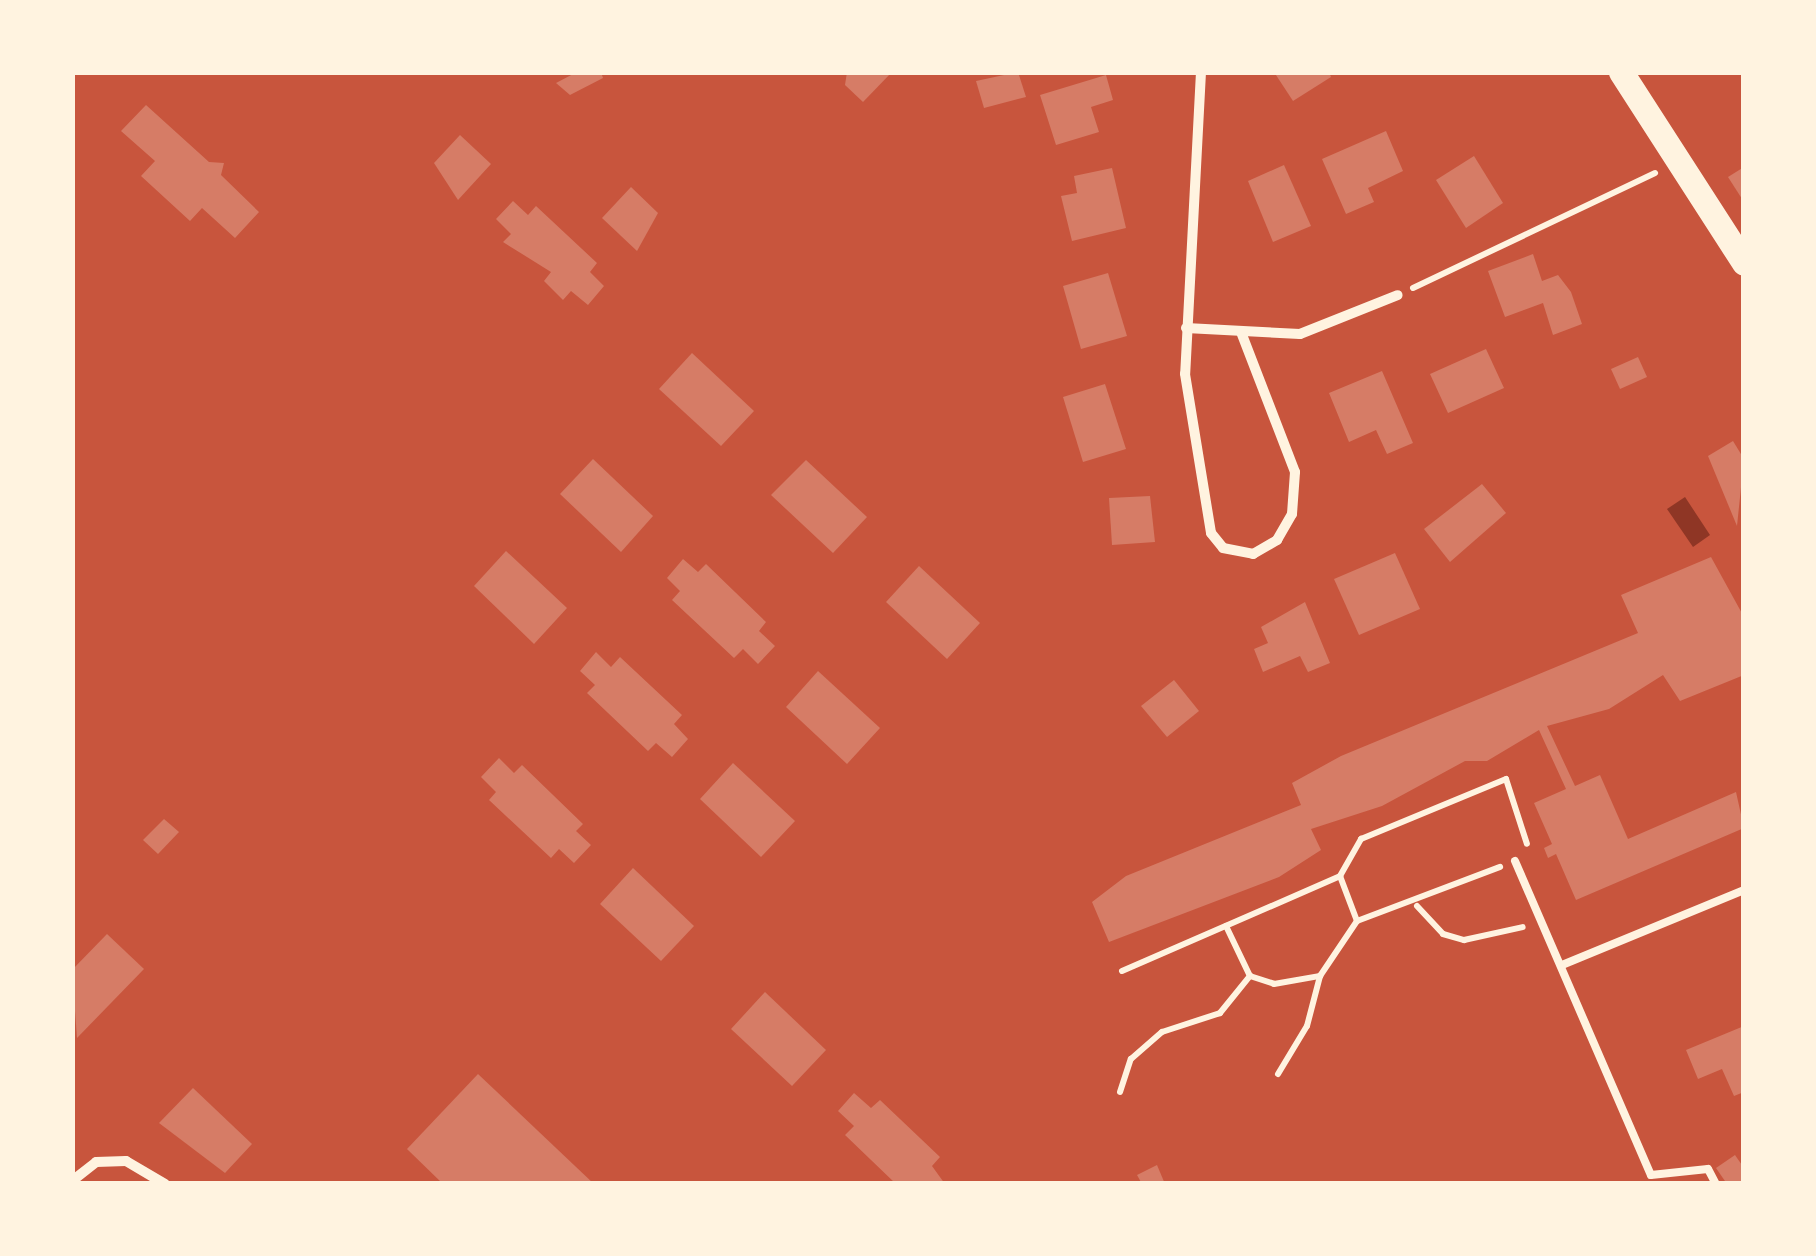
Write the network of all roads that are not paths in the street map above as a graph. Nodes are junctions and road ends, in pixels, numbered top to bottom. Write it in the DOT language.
graph roads {
  1 [pos="1201,72"];
  2 [pos="1621,72"];
  3 [pos="1744,262"];
  4 [pos="1398,296"];
  5 [pos="1186,328"];
  6 [pos="1241,332"];
  7 [pos="1515,861"];
  8 [pos="1744,890"];
  9 [pos="1562,965"];
  10 [pos="72,1181"];
  11 [pos="165,1184"];
  12 [pos="1716,1184"];
  1 -- 5 [label="street"];
  2 -- 3 [label="main road"];
  4 -- 6 [label="street"];
  5 -- 6 [label="street"];
  5 -- 6 [label="street"];
  7 -- 9 [label="lane"];
  8 -- 9 [label="lane"];
  9 -- 12 [label="lane"];
  10 -- 11 [label="street"];
}
